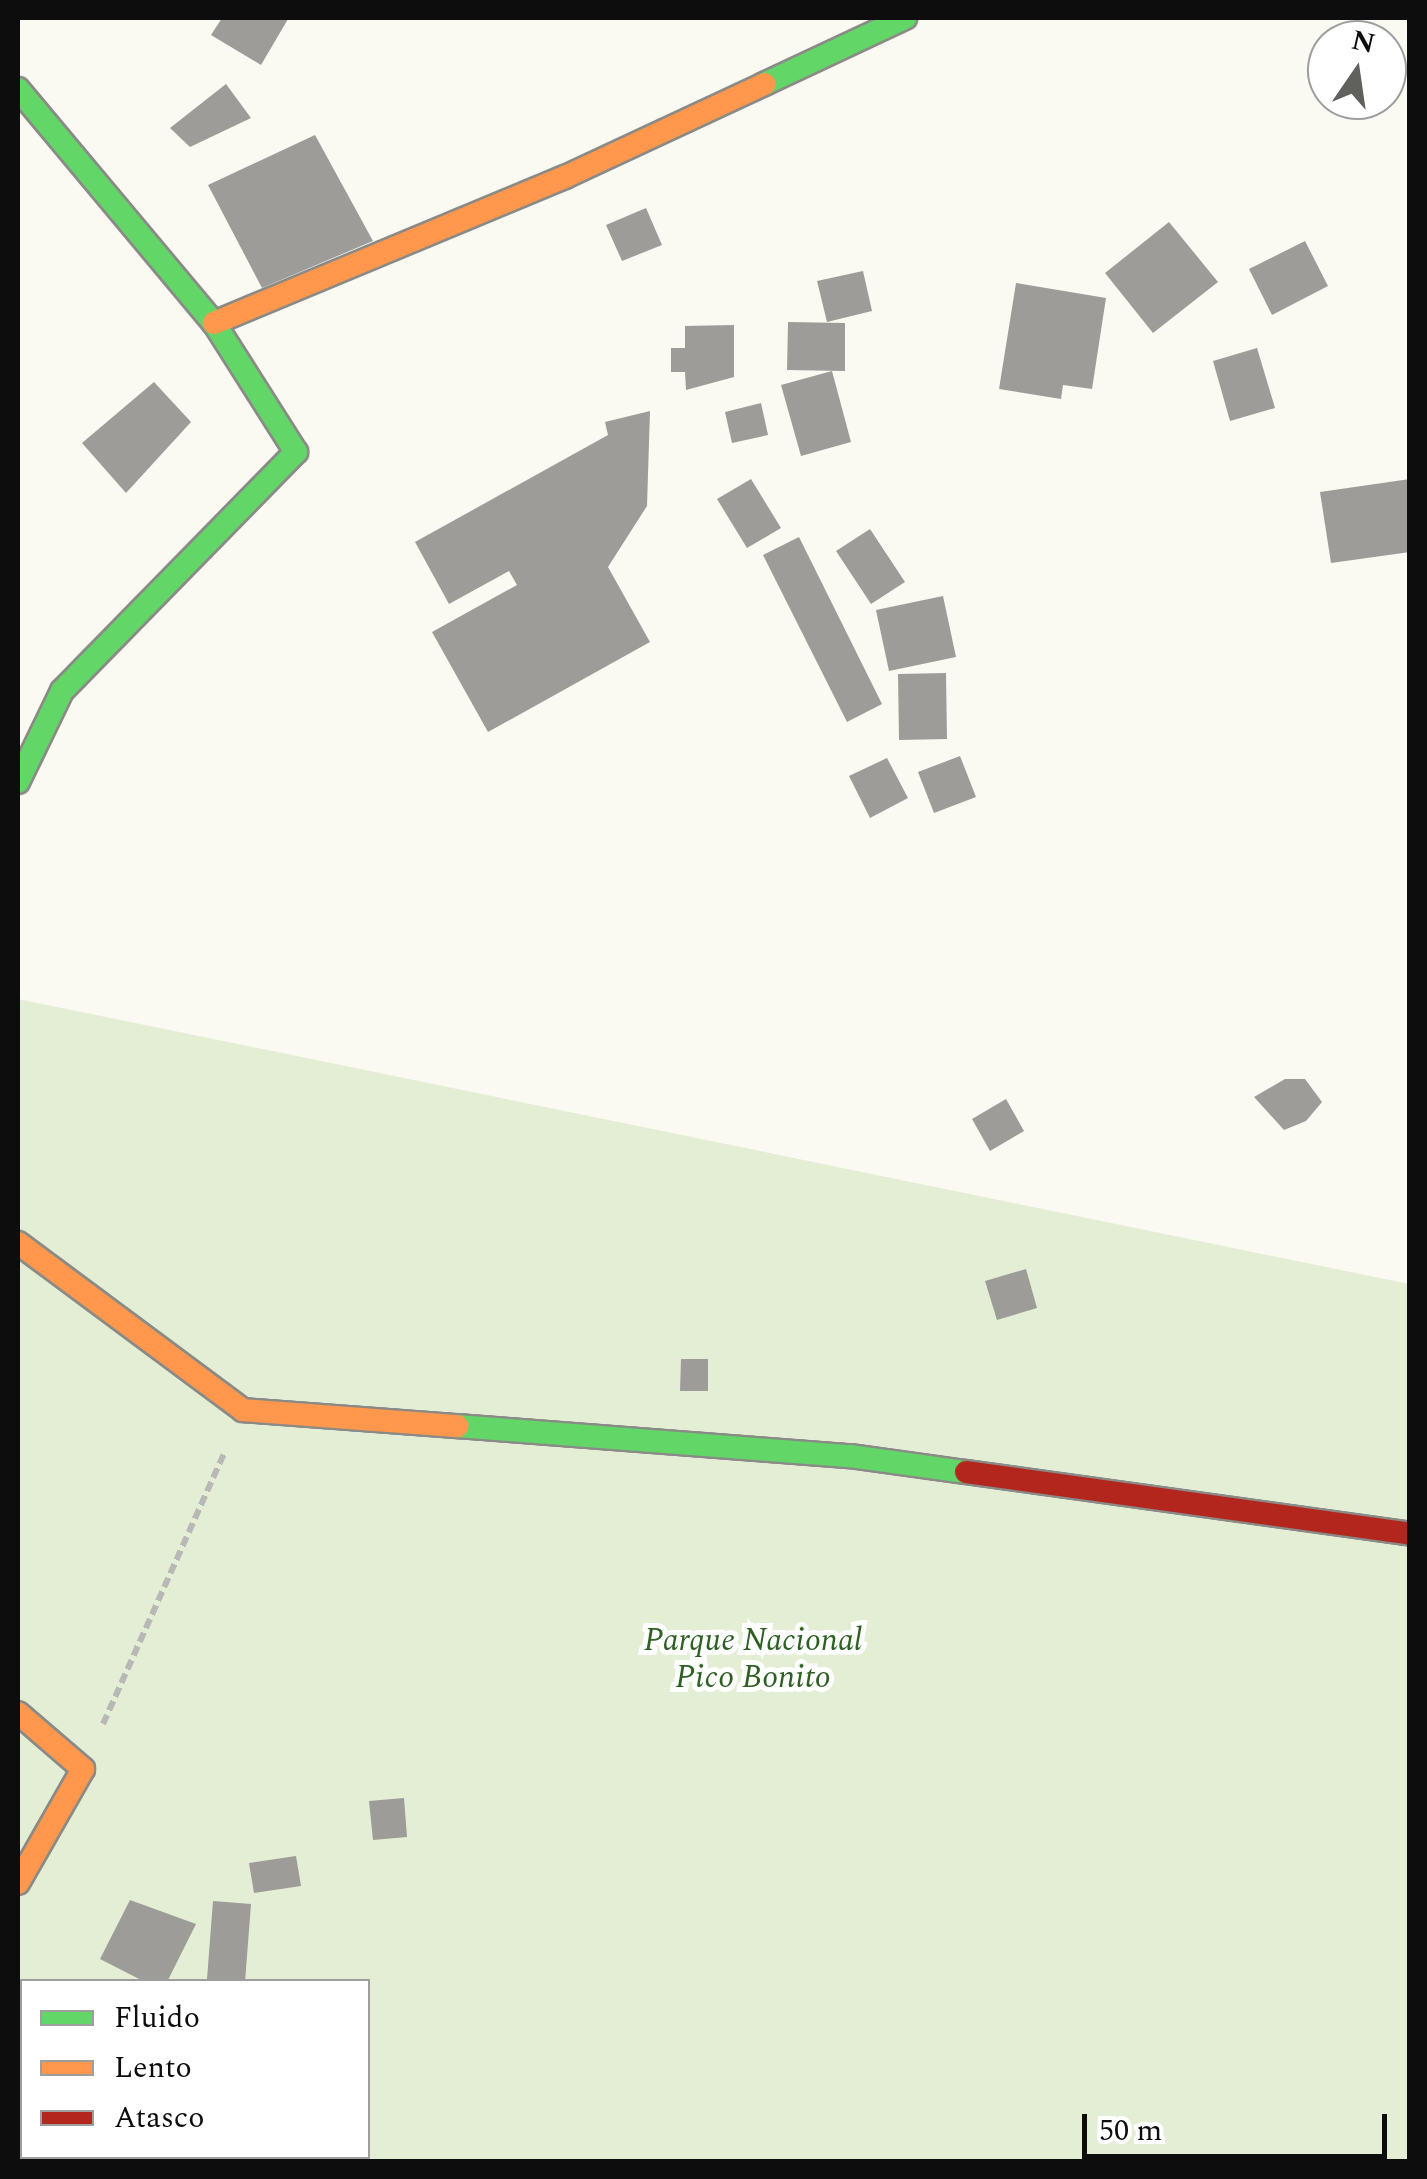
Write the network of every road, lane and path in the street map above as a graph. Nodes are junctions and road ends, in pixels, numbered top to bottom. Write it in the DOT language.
graph roads {
  1 [pos="904,18"];
  2 [pos="18,90"];
  3 [pos="214,323"];
  4 [pos="18,782"];
  5 [pos="18,1244"];
  6 [pos="243,1410"];
  7 [pos="1410,1534"];
  8 [pos="18,1713"];
  9 [pos="83,1769"];
  10 [pos="18,1884"];
  1 -- 3 [label="street"];
  2 -- 3 [label="street"];
  3 -- 4 [label="street"];
  5 -- 6 [label="street"];
  6 -- 7 [label="street"];
  6 -- 9 [label="path"];
  8 -- 9 [label="street"];
  9 -- 10 [label="street"];
}
